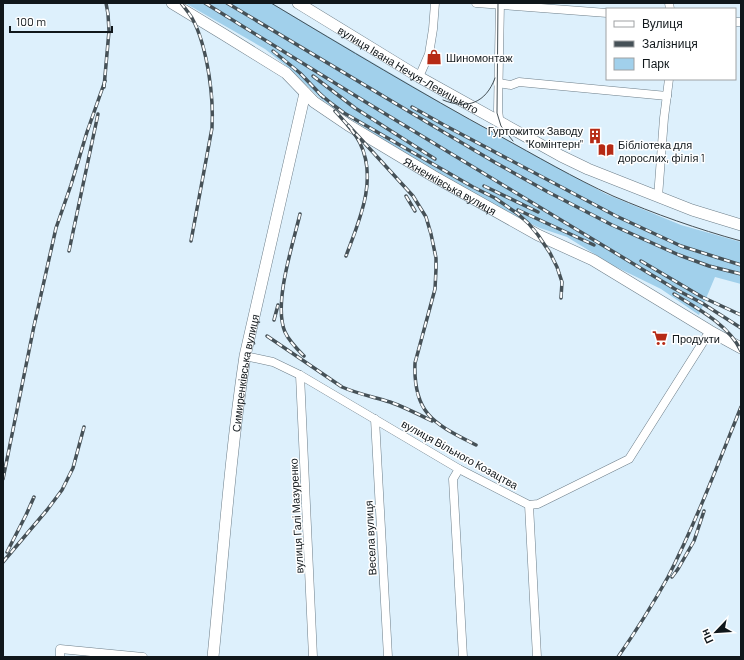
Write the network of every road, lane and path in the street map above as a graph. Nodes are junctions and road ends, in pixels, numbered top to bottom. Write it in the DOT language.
graph roads {
  1 [pos="172,3"];
  2 [pos="298,3"];
  3 [pos="435,3"];
  4 [pos="476,3"];
  5 [pos="500,4"];
  6 [pos="606,12"];
  7 [pos="419,77"];
  8 [pos="669,80"];
  9 [pos="498,84"];
  10 [pos="305,93"];
  11 [pos="667,96"];
  12 [pos="502,124"];
  13 [pos="658,197"];
  14 [pos="741,225"];
  15 [pos="710,331"];
  16 [pos="741,348"];
  17 [pos="245,356"];
  18 [pos="300,375"];
  19 [pos="375,419"];
  20 [pos="459,469"];
  21 [pos="529,505"];
  22 [pos="60,653"];
  23 [pos="108,655"];
  24 [pos="142,657"];
  25 [pos="213,657"];
  26 [pos="313,657"];
  27 [pos="388,657"];
  28 [pos="463,657"];
  29 [pos="537,657"];
  1 -- 10 [label="main road, Яхненківська вулиця"];
  2 -- 7 [label="main road, вулиця Івана Нечуя-Левицького"];
  3 -- 7 [label="street"];
  4 -- 5 [label="street"];
  5 -- 6 [label="street"];
  5 -- 9 [label="street"];
  7 -- 12 [label="main road, вулиця Івана Нечуя-Левицького"];
  8 -- 11 [label="street"];
  9 -- 11 [label="street"];
  9 -- 12 [label="street"];
  10 -- 15 [label="main road, Яхненківська вулиця"];
  10 -- 17 [label="main road, Симиренківська вулиця"];
  11 -- 13 [label="street"];
  12 -- 13 [label="main road, вулиця Івана Нечуя-Левицького"];
  13 -- 14 [label="main road, вулиця Івана Нечуя-Левицького"];
  15 -- 16 [label="main road, Яхненківська вулиця"];
  15 -- 21 [label="street"];
  17 -- 18 [label="street, вулиця Вільного Козацтва"];
  17 -- 25 [label="main road, Симиренківська вулиця"];
  18 -- 19 [label="street, вулиця Вільного Козацтва"];
  18 -- 26 [label="street, вулиця Галі Мазуренко"];
  19 -- 20 [label="street, вулиця Вільного Козацтва"];
  19 -- 27 [label="street, Весела вулиця"];
  20 -- 21 [label="street, вулиця Вільного Козацтва"];
  20 -- 28 [label="street"];
  21 -- 29 [label="street"];
  22 -- 23 [label="street"];
  23 -- 24 [label="street"];
}
